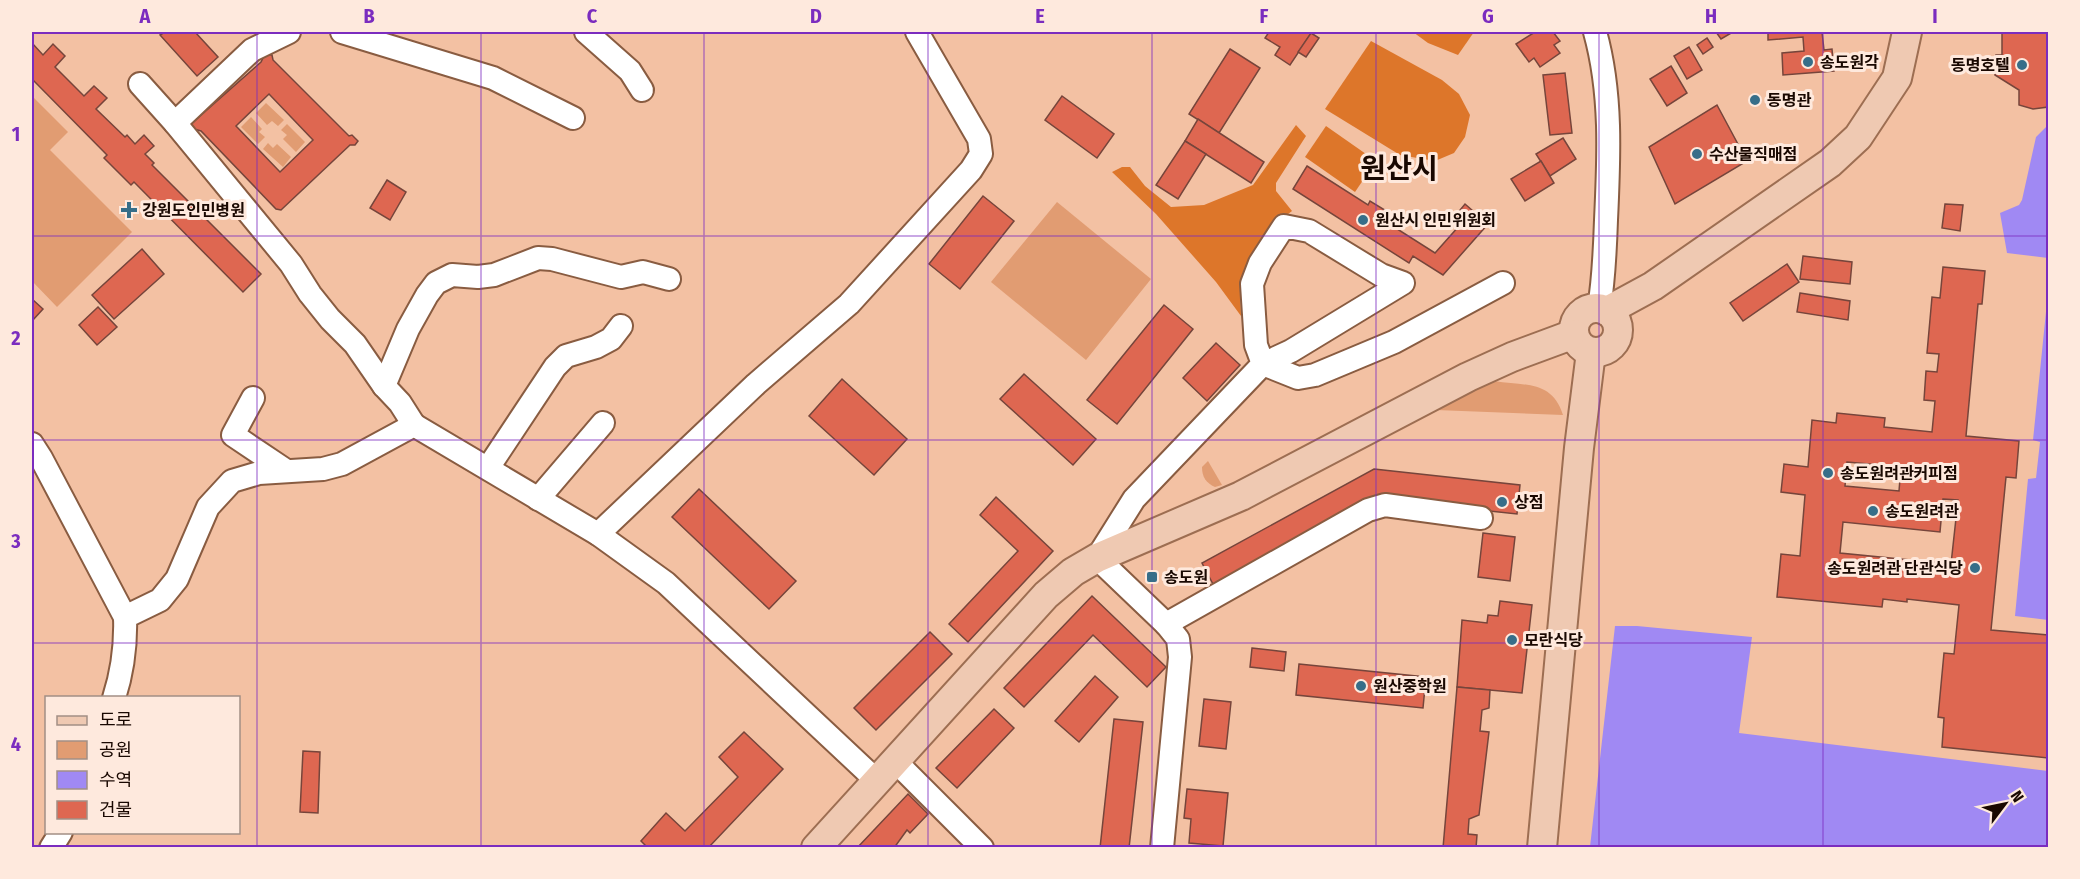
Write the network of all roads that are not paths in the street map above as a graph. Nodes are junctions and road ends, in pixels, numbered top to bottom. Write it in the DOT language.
graph roads {
  1 [pos="289,32"];
  2 [pos="342,32"];
  3 [pos="586,32"];
  4 [pos="917,32"];
  5 [pos="1595,32"];
  6 [pos="1907,32"];
  7 [pos="140,84"];
  8 [pos="642,90"];
  9 [pos="573,118"];
  10 [pos="175,123"];
  11 [pos="669,279"];
  12 [pos="1503,283"];
  13 [pos="1603,310"];
  14 [pos="621,326"];
  15 [pos="1582,343"];
  16 [pos="1263,364"];
  17 [pos="384,386"];
  18 [pos="253,398"];
  19 [pos="603,423"];
  20 [pos="414,425"];
  21 [pos="32,444"];
  22 [pos="488,468"];
  23 [pos="285,470"];
  24 [pos="538,499"];
  25 [pos="1480,518"];
  26 [pos="598,534"];
  27 [pos="1097,558"];
  28 [pos="125,616"];
  29 [pos="1166,624"];
  30 [pos="115,696"];
  31 [pos="886,771"];
  32 [pos="60,834"];
  33 [pos="51,848"];
  34 [pos="816,848"];
  35 [pos="982,848"];
  36 [pos="1162,848"];
  37 [pos="1542,848"];
  1 -- 10 [label="street"];
  2 -- 9 [label="street"];
  3 -- 8 [label="street"];
  4 -- 26 [label="street"];
  5 -- 13 [label="street"];
  6 -- 13 [label="main road"];
  7 -- 10 [label="street"];
  10 -- 17 [label="street"];
  11 -- 17 [label="street"];
  12 -- 16 [label="street"];
  13 -- 15 [label="main road"];
  13 -- 15 [label="main road"];
  14 -- 22 [label="street"];
  15 -- 27 [label="main road"];
  15 -- 37 [label="main road"];
  16 -- 16 [label="street"];
  16 -- 27 [label="street"];
  17 -- 20 [label="street"];
  18 -- 23 [label="street"];
  19 -- 24 [label="street"];
  20 -- 22 [label="street"];
  20 -- 23 [label="street"];
  21 -- 28 [label="street"];
  22 -- 24 [label="street"];
  23 -- 28 [label="street"];
  24 -- 26 [label="street"];
  25 -- 29 [label="street"];
  26 -- 31 [label="street"];
  27 -- 29 [label="street"];
  27 -- 31 [label="main road"];
  28 -- 30 [label="street"];
  29 -- 36 [label="street"];
  31 -- 34 [label="main road"];
  31 -- 35 [label="street"];
  32 -- 33 [label="street"];
}
